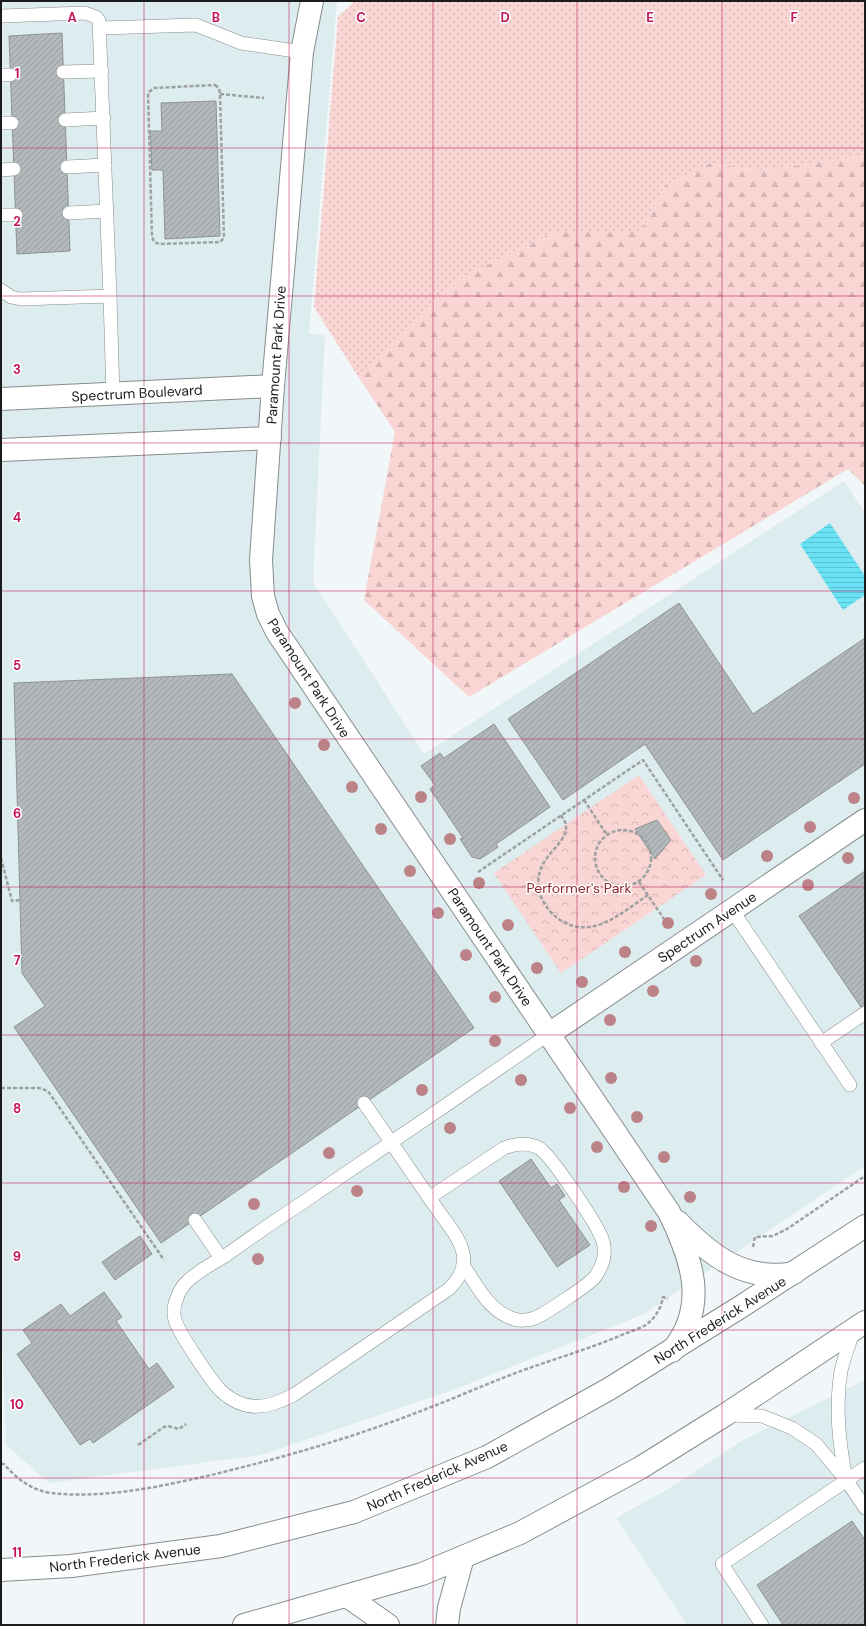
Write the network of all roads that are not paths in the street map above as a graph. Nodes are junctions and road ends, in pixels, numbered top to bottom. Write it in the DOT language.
graph roads {
  1 [pos="312,1"];
  2 [pos="1,16"];
  3 [pos="101,28"];
  4 [pos="302,52"];
  5 [pos="102,71"];
  6 [pos="63,72"];
  7 [pos="104,118"];
  8 [pos="65,120"];
  9 [pos="105,165"];
  10 [pos="67,167"];
  11 [pos="107,211"];
  12 [pos="69,213"];
  13 [pos="16,215"];
  14 [pos="1,216"];
  15 [pos="1,290"];
  16 [pos="110,296"];
  17 [pos="273,386"];
  18 [pos="113,395"];
  19 [pos="1,399"];
  20 [pos="270,438"];
  21 [pos="1,450"];
  22 [pos="865,820"];
  23 [pos="732,910"];
  24 [pos="864,1012"];
  25 [pos="549,1034"];
  26 [pos="821,1043"];
  27 [pos="850,1085"];
  28 [pos="364,1103"];
  29 [pos="391,1142"];
  30 [pos="429,1198"];
  31 [pos="669,1212"];
  32 [pos="195,1220"];
  33 [pos="865,1226"];
  34 [pos="222,1258"];
  35 [pos="463,1265"];
  36 [pos="794,1273"];
  37 [pos="860,1325"];
  38 [pos="672,1351"];
  39 [pos="725,1415"];
  40 [pos="865,1468"];
  41 [pos="847,1480"];
  42 [pos="865,1508"];
  43 [pos="464,1557"];
  44 [pos="1,1570"];
  45 [pos="347,1596"];
  46 [pos="244,1625"];
  47 [pos="388,1625"];
  48 [pos="447,1625"];
  49 [pos="762,1625"];
  1 -- 4 [label="street, Paramount Park Drive"];
  2 -- 3 [label="lane"];
  3 -- 4 [label="lane"];
  3 -- 5 [label="lane"];
  4 -- 17 [label="street, Paramount Park Drive"];
  5 -- 6 [label="lane"];
  5 -- 7 [label="lane"];
  7 -- 8 [label="lane"];
  7 -- 9 [label="lane"];
  9 -- 10 [label="lane"];
  9 -- 11 [label="lane"];
  11 -- 12 [label="lane"];
  11 -- 16 [label="lane"];
  13 -- 14 [label="lane"];
  15 -- 16 [label="lane"];
  16 -- 18 [label="lane"];
  17 -- 18 [label="street, Spectrum Boulevard"];
  17 -- 20 [label="street, Paramount Park Drive"];
  18 -- 19 [label="street, Spectrum Boulevard"];
  20 -- 21 [label="street"];
  20 -- 25 [label="street, Paramount Park Drive"];
  22 -- 23 [label="street, Spectrum Avenue"];
  23 -- 25 [label="street, Spectrum Avenue"];
  23 -- 26 [label="lane"];
  24 -- 26 [label="lane"];
  25 -- 29 [label="lane"];
  25 -- 31 [label="street, Paramount Park Drive"];
  26 -- 27 [label="lane"];
  28 -- 29 [label="lane"];
  29 -- 30 [label="lane"];
  29 -- 34 [label="lane"];
  30 -- 35 [label="lane"];
  30 -- 35 [label="lane"];
  31 -- 36 [label="street, Paramount Park Drive"];
  31 -- 38 [label="street, Paramount Park Drive"];
  32 -- 34 [label="lane"];
  33 -- 36 [label="street, North Frederick Avenue"];
  34 -- 35 [label="lane"];
  36 -- 38 [label="street, North Frederick Avenue"];
  37 -- 39 [label="street"];
  37 -- 41 [label="lane"];
  38 -- 44 [label="street, North Frederick Avenue"];
  39 -- 41 [label="lane"];
  39 -- 43 [label="street"];
  40 -- 41 [label="lane"];
  41 -- 42 [label="lane"];
  41 -- 49 [label="lane"];
  43 -- 45 [label="street"];
  43 -- 48 [label="street"];
  45 -- 46 [label="street"];
  45 -- 47 [label="street"];
}
